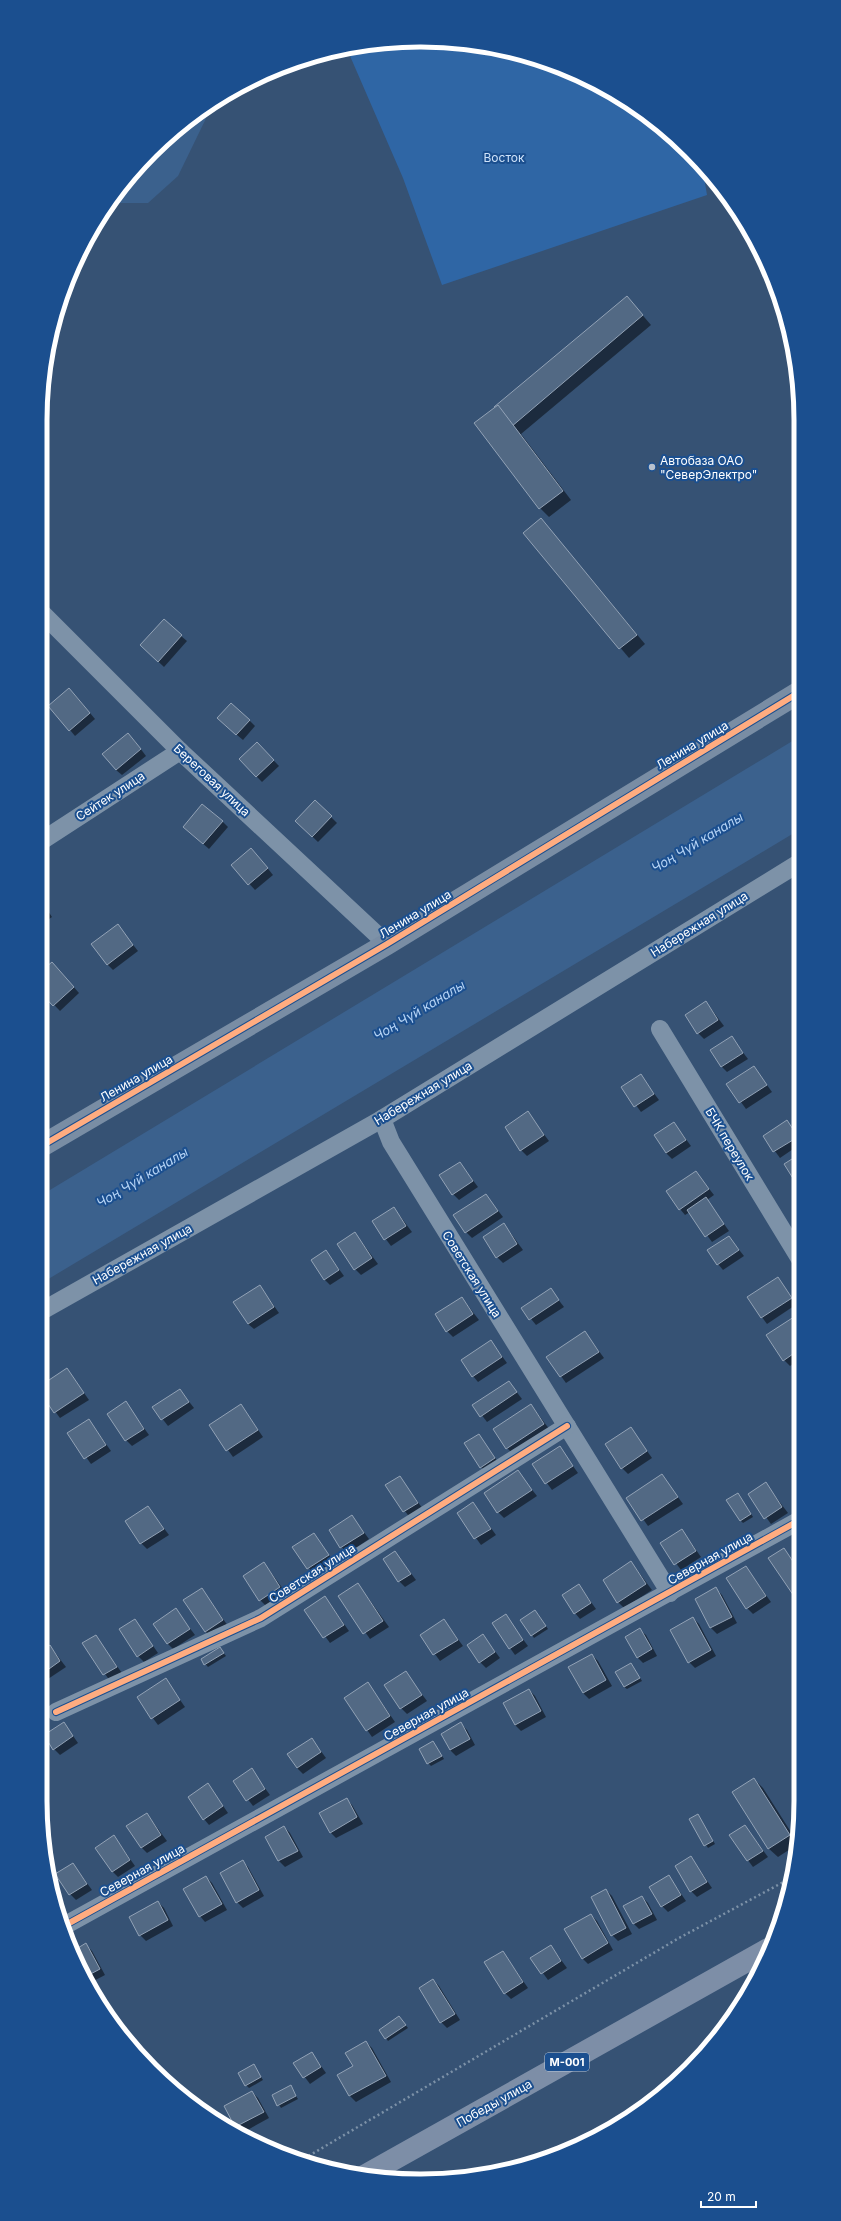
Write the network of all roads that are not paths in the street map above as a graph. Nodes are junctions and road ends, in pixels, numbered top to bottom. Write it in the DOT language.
graph roads {
  1 [pos="47,618"];
  2 [pos="794,696"];
  3 [pos="180,751"];
  4 [pos="47,837"];
  5 [pos="794,866"];
  6 [pos="387,944"];
  7 [pos="660,1029"];
  8 [pos="382,1119"];
  9 [pos="47,1141"];
  10 [pos="794,1249"];
  11 [pos="47,1308"];
  12 [pos="567,1426"];
  13 [pos="794,1523"];
  14 [pos="670,1593"];
  15 [pos="56,1712"];
  16 [pos="68,1923"];
  17 [pos="761,1953"];
  18 [pos="373,2171"];
  1 -- 3 [label="street, Береговая улица"];
  2 -- 6 [label="street, Ленина улица"];
  3 -- 4 [label="street, Сейтек улица"];
  3 -- 6 [label="street, Береговая улица"];
  5 -- 8 [label="street, Набережная улица"];
  6 -- 9 [label="street, Ленина улица"];
  7 -- 10 [label="street, БЧК переулок"];
  8 -- 11 [label="street, Набережная улица"];
  8 -- 12 [label="street, Советская улица"];
  12 -- 14 [label="street, Советская улица"];
  12 -- 15 [label="street, Советская улица"];
  13 -- 14 [label="street, Северная улица"];
  14 -- 16 [label="street, Северная улица"];
  17 -- 18 [label="main road, Победы улица / М-001"];
}
